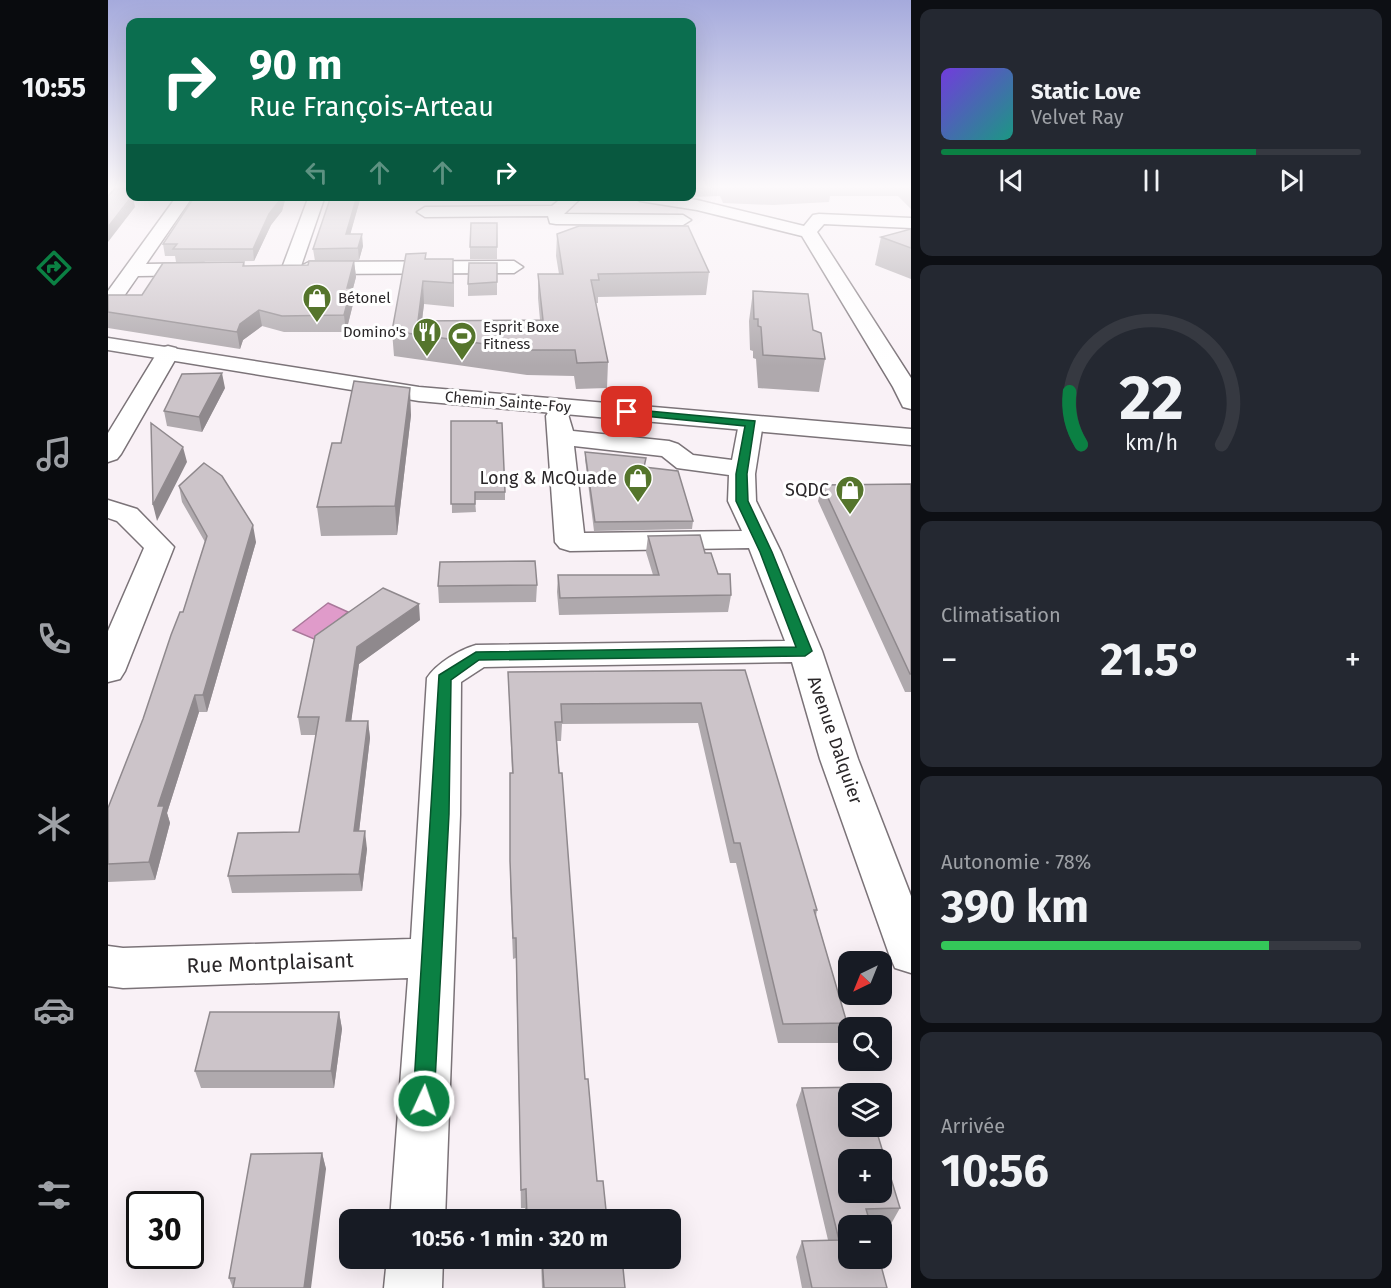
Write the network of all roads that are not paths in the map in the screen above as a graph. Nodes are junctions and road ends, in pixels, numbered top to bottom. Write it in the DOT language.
graph roads {
  1 [pos="151,245"];
  2 [pos="299,245"];
  3 [pos="825,245"];
  4 [pos="514,267"];
  5 [pos="225,268"];
  6 [pos="269,268"];
  7 [pos="291,268"];
  8 [pos="134,270"];
  9 [pos="108,305"];
  10 [pos="108,344"];
  11 [pos="168,353"];
  12 [pos="911,402"];
  13 [pos="556,406"];
  14 [pos="751,423"];
  15 [pos="561,437"];
  16 [pos="911,437"];
  17 [pos="108,454"];
  18 [pos="743,469"];
  19 [pos="108,508"];
  20 [pos="760,539"];
  21 [pos="805,651"];
  22 [pos="108,671"];
  23 [pos="901,895"];
  24 [pos="911,954"];
  25 [pos="432,958"];
  26 [pos="108,966"];
  27 [pos="418,1209"];
  28 [pos="414,1269"];
  29 [pos="413,1288"];
  1 -- 8 [label="street"];
  2 -- 7 [label="street"];
  3 -- 12 [label="street"];
  4 -- 7 [label="street"];
  5 -- 8 [label="street"];
  6 -- 7 [label="street"];
  8 -- 9 [label="street"];
  10 -- 11 [label="street, Chemin Sainte-Foy"];
  11 -- 13 [label="street, Chemin Sainte-Foy"];
  11 -- 17 [label="street"];
  13 -- 14 [label="street, Chemin Sainte-Foy"];
  13 -- 15 [label="street"];
  14 -- 16 [label="street, Chemin Sainte-Foy"];
  14 -- 18 [label="street, Avenue Dalquier"];
  15 -- 18 [label="street"];
  15 -- 20 [label="street"];
  18 -- 20 [label="street, Avenue Dalquier"];
  19 -- 22 [label="street"];
  20 -- 21 [label="street, Avenue Dalquier"];
  21 -- 23 [label="street, Avenue Dalquier"];
  21 -- 25 [label="street"];
  23 -- 24 [label="street, Avenue Dalquier"];
  25 -- 26 [label="street, Rue Montplaisant"];
  25 -- 27 [label="street"];
  28 -- 29 [label="street"];
}
